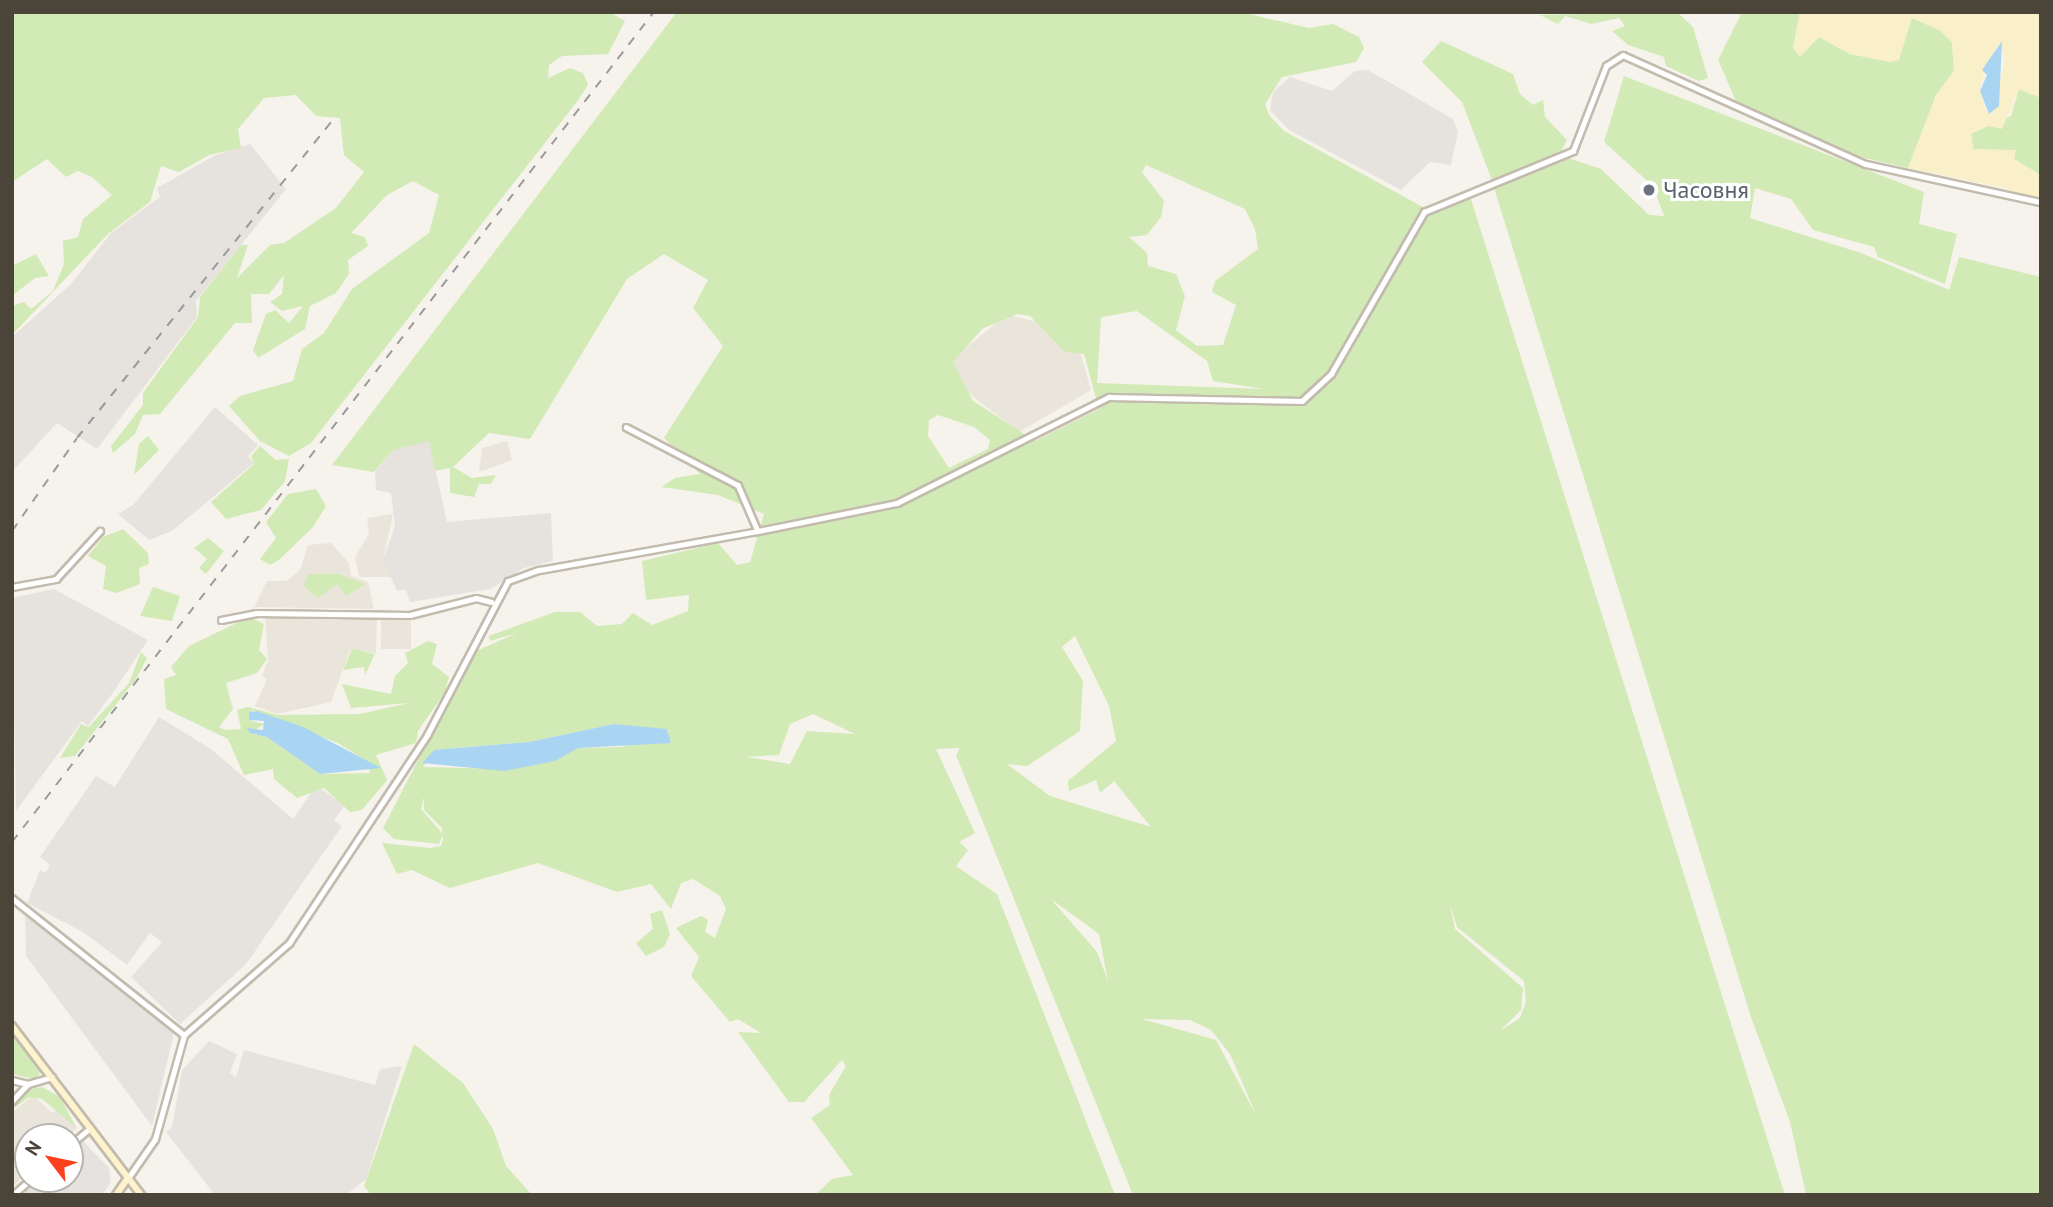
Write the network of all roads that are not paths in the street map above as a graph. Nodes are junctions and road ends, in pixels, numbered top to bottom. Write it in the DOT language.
graph roads {
  1 [pos="2041,202"];
  2 [pos="626,428"];
  3 [pos="100,531"];
  4 [pos="758,531"];
  5 [pos="12,587"];
  6 [pos="492,602"];
  7 [pos="221,620"];
  8 [pos="12,898"];
  9 [pos="12,1026"];
  10 [pos="184,1035"];
  11 [pos="53,1076"];
  12 [pos="12,1080"];
  13 [pos="28,1084"];
  14 [pos="12,1101"];
  15 [pos="91,1128"];
  16 [pos="84,1134"];
  17 [pos="128,1178"];
  18 [pos="116,1195"];
  19 [pos="141,1195"];
  1 -- 4 [label="street"];
  2 -- 4 [label="street"];
  3 -- 5 [label="street"];
  4 -- 6 [label="street"];
  6 -- 7 [label="street"];
  6 -- 10 [label="street"];
  8 -- 10 [label="street"];
  9 -- 11 [label="main road"];
  10 -- 17 [label="street"];
  11 -- 13 [label="street"];
  11 -- 15 [label="main road"];
  12 -- 13 [label="street"];
  13 -- 14 [label="street"];
  15 -- 16 [label="street"];
  15 -- 17 [label="main road"];
  17 -- 18 [label="main road"];
  17 -- 19 [label="main road"];
}
